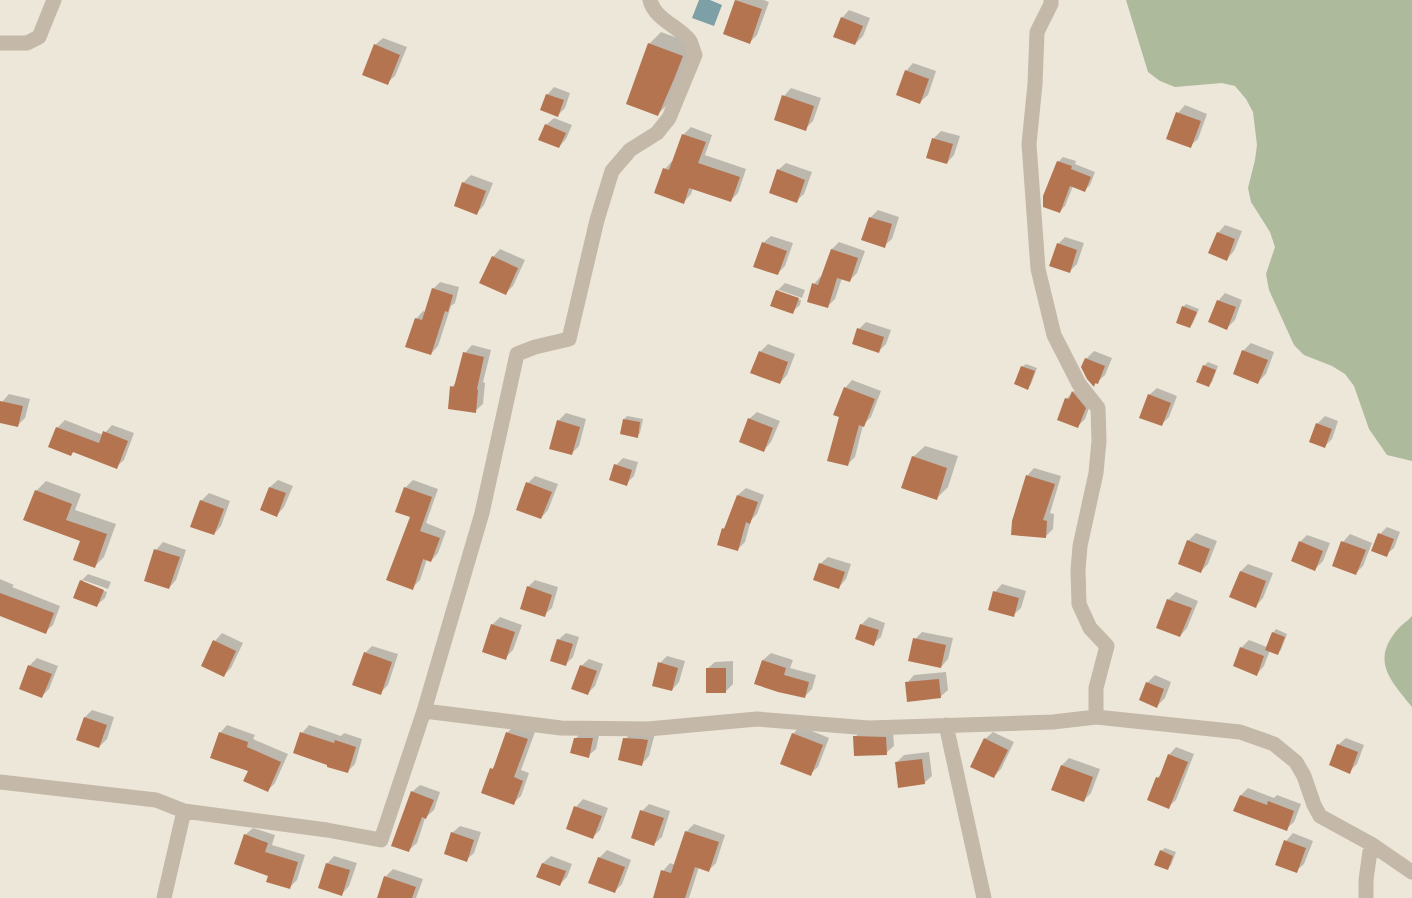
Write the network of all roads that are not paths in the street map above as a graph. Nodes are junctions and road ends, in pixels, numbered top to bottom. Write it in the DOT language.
graph roads {
  1 [pos="54,0"];
  2 [pos="650,0"];
  3 [pos="1051,0"];
  4 [pos="0,44"];
  5 [pos="424,711"];
  6 [pos="1096,717"];
  7 [pos="946,725"];
  8 [pos="0,782"];
  9 [pos="184,811"];
  10 [pos="1371,844"];
  11 [pos="1412,872"];
  12 [pos="164,898"];
  13 [pos="984,898"];
  14 [pos="1366,898"];
  1 -- 4 [label="street"];
  2 -- 5 [label="street"];
  3 -- 6 [label="street"];
  5 -- 7 [label="street"];
  5 -- 9 [label="street"];
  6 -- 7 [label="street"];
  6 -- 10 [label="street"];
  7 -- 13 [label="street"];
  8 -- 9 [label="street"];
  9 -- 12 [label="street"];
  10 -- 11 [label="street"];
  10 -- 14 [label="street"];
}
